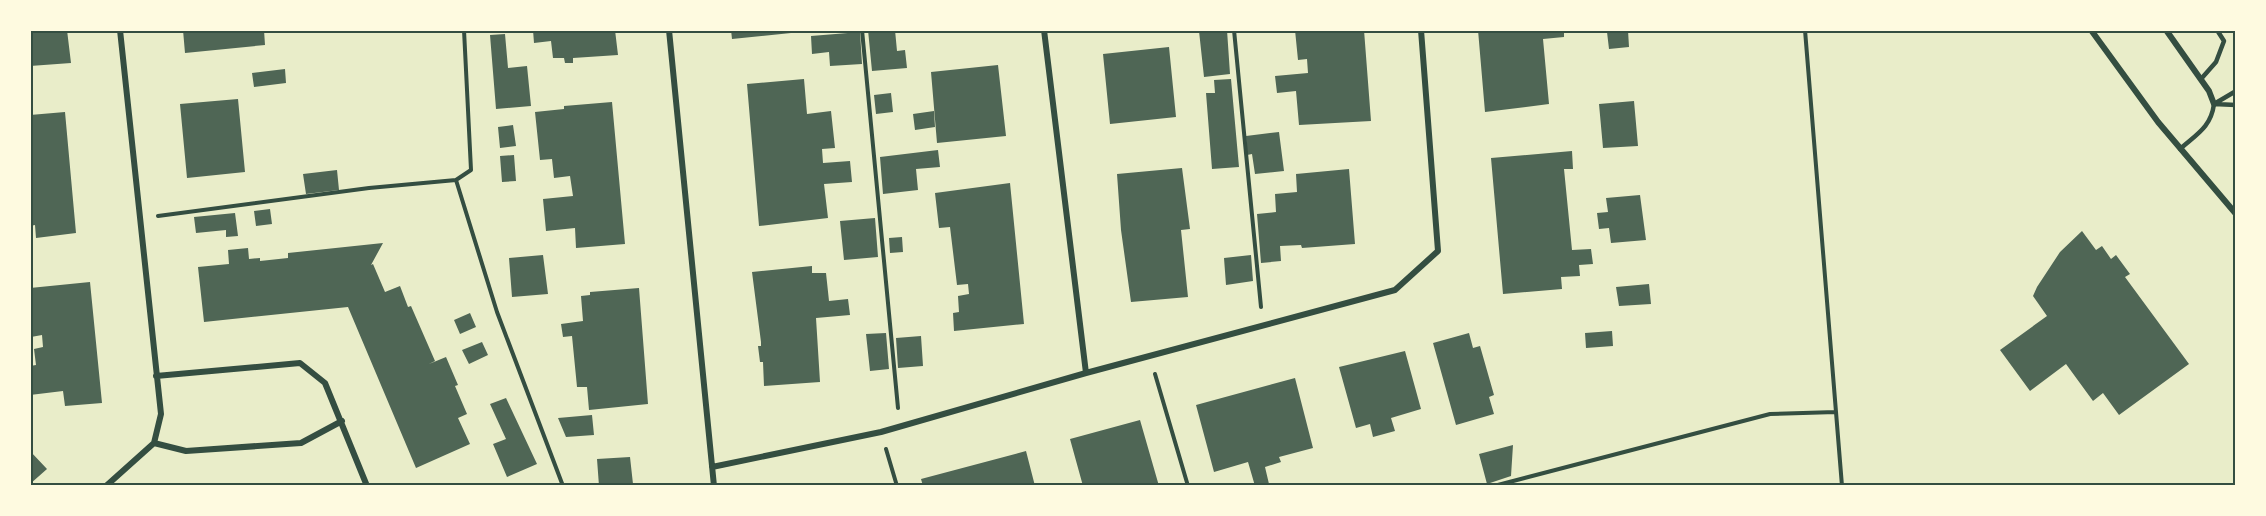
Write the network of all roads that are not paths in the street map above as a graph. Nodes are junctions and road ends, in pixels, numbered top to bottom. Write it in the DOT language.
graph roads {
  1 [pos="120,30"];
  2 [pos="669,30"];
  3 [pos="1044,30"];
  4 [pos="1421,30"];
  5 [pos="2091,30"];
  6 [pos="2166,30"];
  7 [pos="2217,30"];
  8 [pos="2201,79"];
  9 [pos="2236,91"];
  10 [pos="2214,104"];
  11 [pos="2236,105"];
  12 [pos="2180,148"];
  13 [pos="2236,214"];
  14 [pos="1086,373"];
  15 [pos="156,376"];
  16 [pos="342,421"];
  17 [pos="154,443"];
  18 [pos="712,466"];
  19 [pos="106,486"];
  20 [pos="367,486"];
  21 [pos="714,486"];
  1 -- 15 [label="street"];
  2 -- 18 [label="street"];
  3 -- 14 [label="street"];
  4 -- 14 [label="street"];
  5 -- 12 [label="street"];
  6 -- 8 [label="street"];
  7 -- 8 [label="lane"];
  8 -- 10 [label="street"];
  9 -- 10 [label="lane"];
  10 -- 11 [label="lane"];
  10 -- 12 [label="lane"];
  12 -- 13 [label="street"];
  14 -- 18 [label="street"];
  15 -- 16 [label="street"];
  15 -- 17 [label="street"];
  16 -- 17 [label="street"];
  16 -- 20 [label="street"];
  17 -- 19 [label="street"];
  18 -- 21 [label="street"];
}
